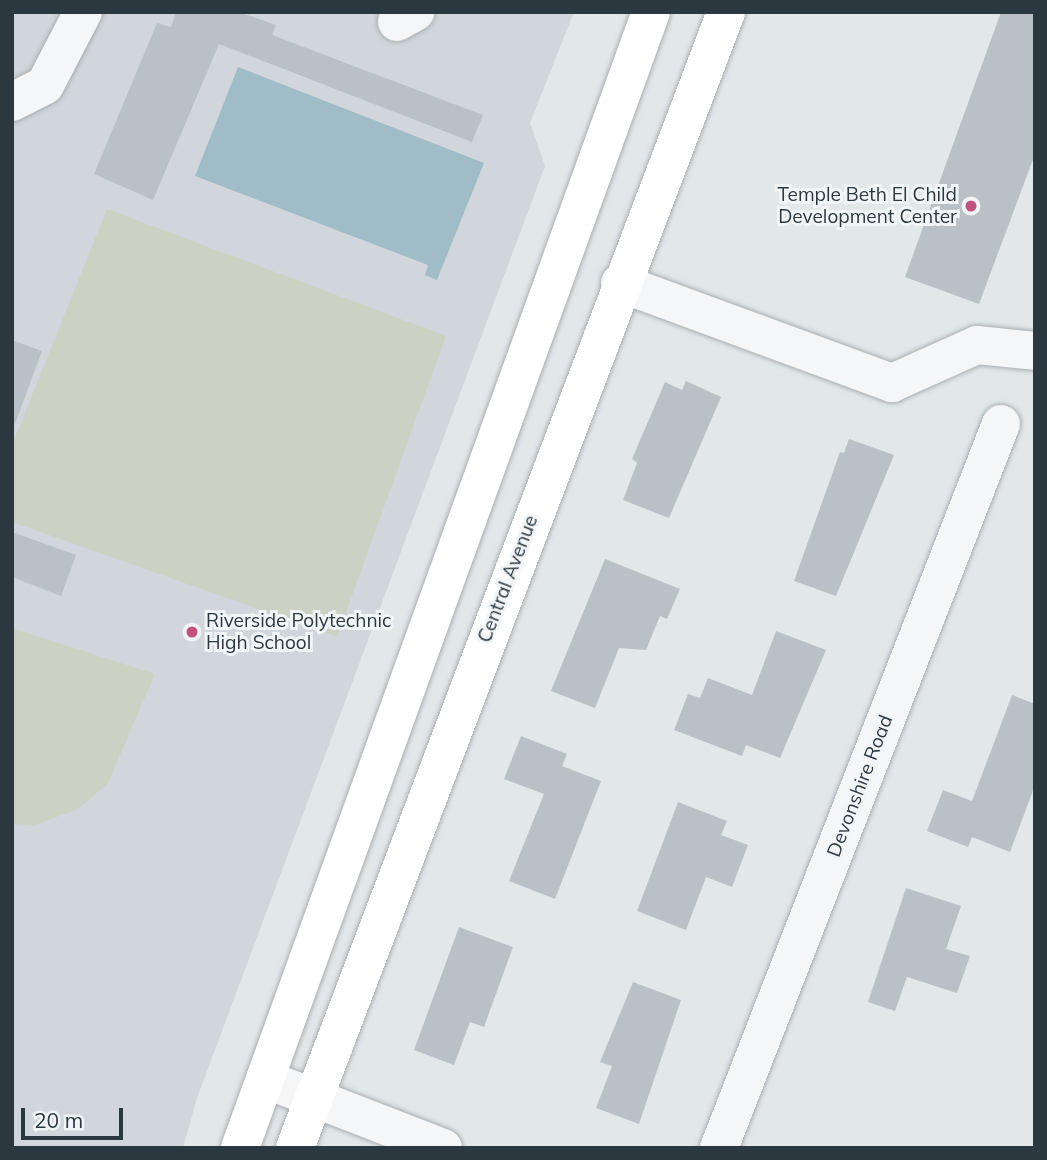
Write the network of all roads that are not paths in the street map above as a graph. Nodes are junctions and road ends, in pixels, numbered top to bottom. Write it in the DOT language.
graph roads {
  1 [pos="82,12"];
  2 [pos="651,12"];
  3 [pos="726,12"];
  4 [pos="12,102"];
  5 [pos="620,282"];
  6 [pos="1035,351"];
  7 [pos="1001,424"];
  8 [pos="265,1079"];
  9 [pos="313,1097"];
  10 [pos="240,1148"];
  11 [pos="295,1148"];
  12 [pos="443,1148"];
  13 [pos="719,1148"];
  1 -- 4 [label="street"];
  2 -- 8 [label="main road"];
  3 -- 5 [label="main road, Central Avenue"];
  5 -- 6 [label="street"];
  5 -- 9 [label="main road, Central Avenue"];
  7 -- 13 [label="street, Devonshire Road"];
  8 -- 9 [label="street"];
  8 -- 10 [label="main road"];
  9 -- 11 [label="main road, Central Avenue"];
  9 -- 12 [label="street"];
}
